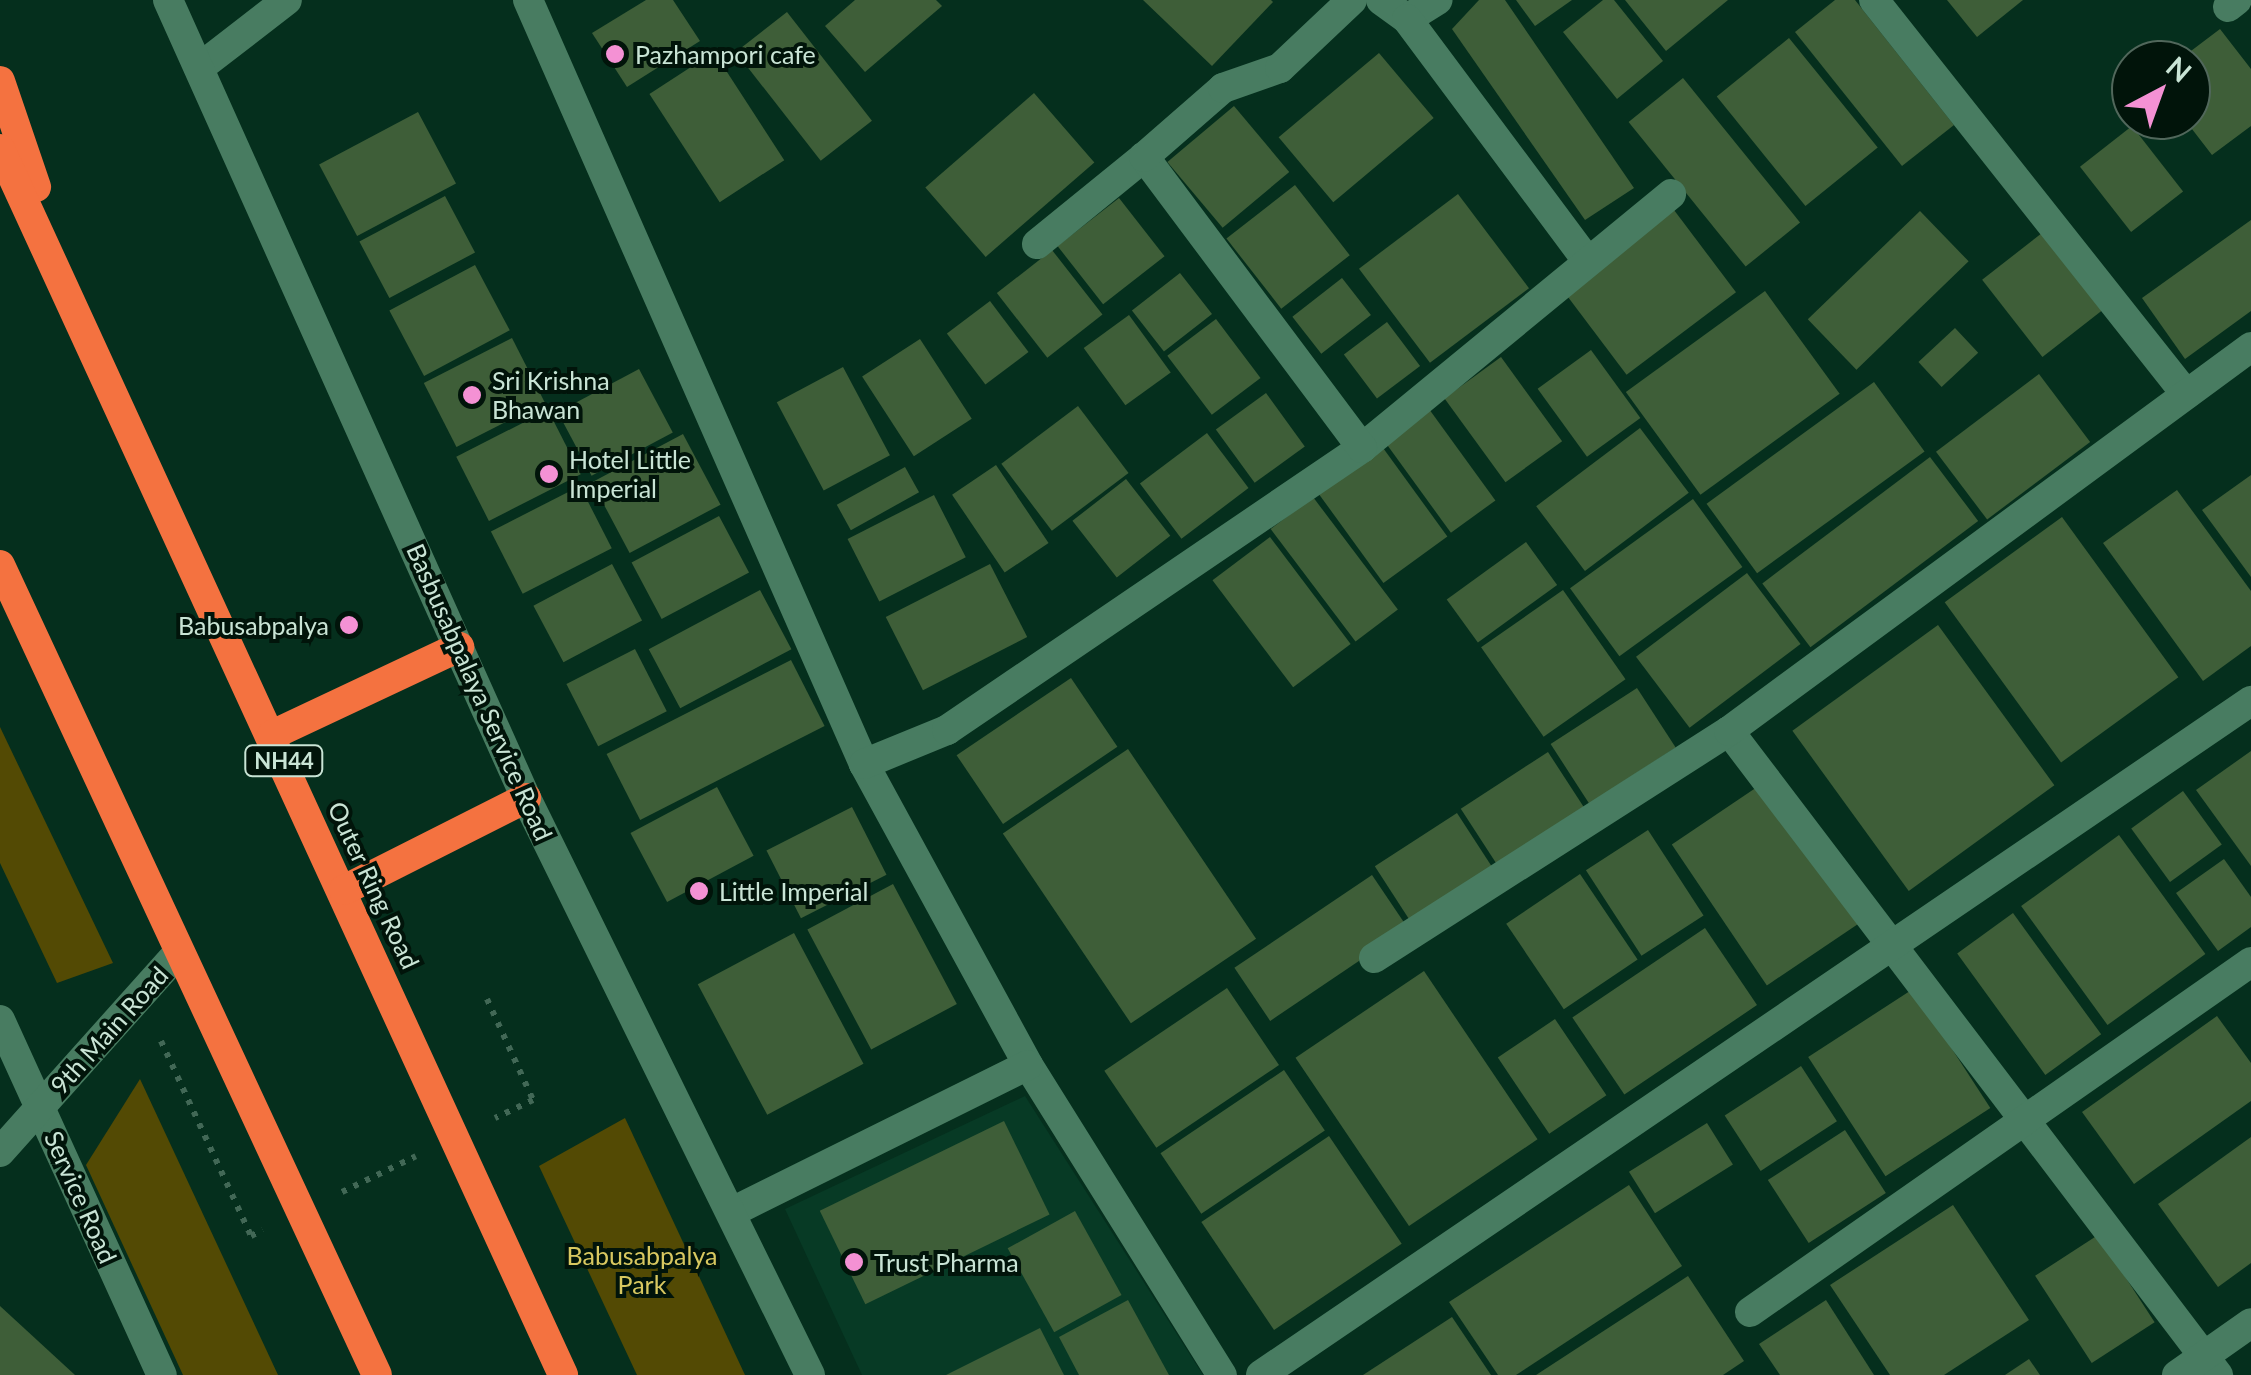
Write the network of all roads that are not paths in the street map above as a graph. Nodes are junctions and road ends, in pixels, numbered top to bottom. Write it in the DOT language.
graph roads {
  1 [pos="168,0"];
  2 [pos="287,0"];
  3 [pos="528,0"];
  4 [pos="1352,0"];
  5 [pos="1381,0"];
  6 [pos="1437,0"];
  7 [pos="1874,0"];
  8 [pos="1407,19"];
  9 [pos="200,68"];
  10 [pos="0,81"];
  11 [pos="0,149"];
  12 [pos="1144,156"];
  13 [pos="1671,194"];
  14 [pos="1037,244"];
  15 [pos="1585,258"];
  16 [pos="86,334"];
  17 [pos="2251,348"];
  18 [pos="2186,394"];
  19 [pos="1362,448"];
  20 [pos="0,566"];
  21 [pos="459,647"];
  22 [pos="2251,701"];
  23 [pos="1729,731"];
  24 [pos="272,735"];
  25 [pos="864,764"];
  26 [pos="526,798"];
  27 [pos="344,890"];
  28 [pos="1896,950"];
  29 [pos="178,953"];
  30 [pos="1374,958"];
  31 [pos="2251,962"];
  32 [pos="0,1020"];
  33 [pos="1028,1065"];
  34 [pos="40,1107"];
  35 [pos="2023,1119"];
  36 [pos="0,1152"];
  37 [pos="734,1211"];
  38 [pos="1750,1312"];
  39 [pos="2251,1324"];
  40 [pos="2211,1366"];
  41 [pos="162,1375"];
  42 [pos="377,1375"];
  43 [pos="563,1375"];
  44 [pos="810,1375"];
  45 [pos="1222,1375"];
  46 [pos="1261,1375"];
  47 [pos="2177,1375"];
  1 -- 9 [label="street, Basbusabpalaya Service Road"];
  2 -- 9 [label="street"];
  3 -- 25 [label="street"];
  4 -- 12 [label="street"];
  5 -- 8 [label="street"];
  6 -- 8 [label="street"];
  7 -- 18 [label="street"];
  8 -- 15 [label="street"];
  9 -- 21 [label="street, Basbusabpalaya Service Road"];
  10 -- 16 [label="highway"];
  11 -- 16 [label="highway, Outer Ring Road / NH44"];
  12 -- 14 [label="street"];
  12 -- 19 [label="street"];
  13 -- 15 [label="street"];
  15 -- 19 [label="street"];
  16 -- 24 [label="highway, Outer Ring Road / NH44"];
  17 -- 18 [label="street"];
  18 -- 23 [label="street"];
  19 -- 25 [label="street"];
  20 -- 29 [label="highway"];
  21 -- 24 [label="highway"];
  21 -- 26 [label="street, Basbusabpalaya Service Road"];
  22 -- 28 [label="street"];
  23 -- 28 [label="street"];
  23 -- 30 [label="street"];
  24 -- 27 [label="highway, Outer Ring Road / NH44"];
  25 -- 33 [label="street"];
  26 -- 27 [label="highway"];
  26 -- 37 [label="street, Basbusabpalaya Service Road"];
  27 -- 43 [label="highway, Outer Ring Road / NH44"];
  28 -- 35 [label="street"];
  28 -- 46 [label="street"];
  29 -- 34 [label="street, 9th Main Road"];
  29 -- 42 [label="highway"];
  31 -- 35 [label="street"];
  32 -- 34 [label="street, Service Road"];
  33 -- 37 [label="street"];
  33 -- 45 [label="street"];
  34 -- 36 [label="street, 9th Main Road"];
  34 -- 41 [label="street, Service Road"];
  35 -- 38 [label="street"];
  35 -- 40 [label="street"];
  37 -- 44 [label="street, Basbusabpalaya Service Road"];
  39 -- 40 [label="street"];
  40 -- 47 [label="street"];
}
